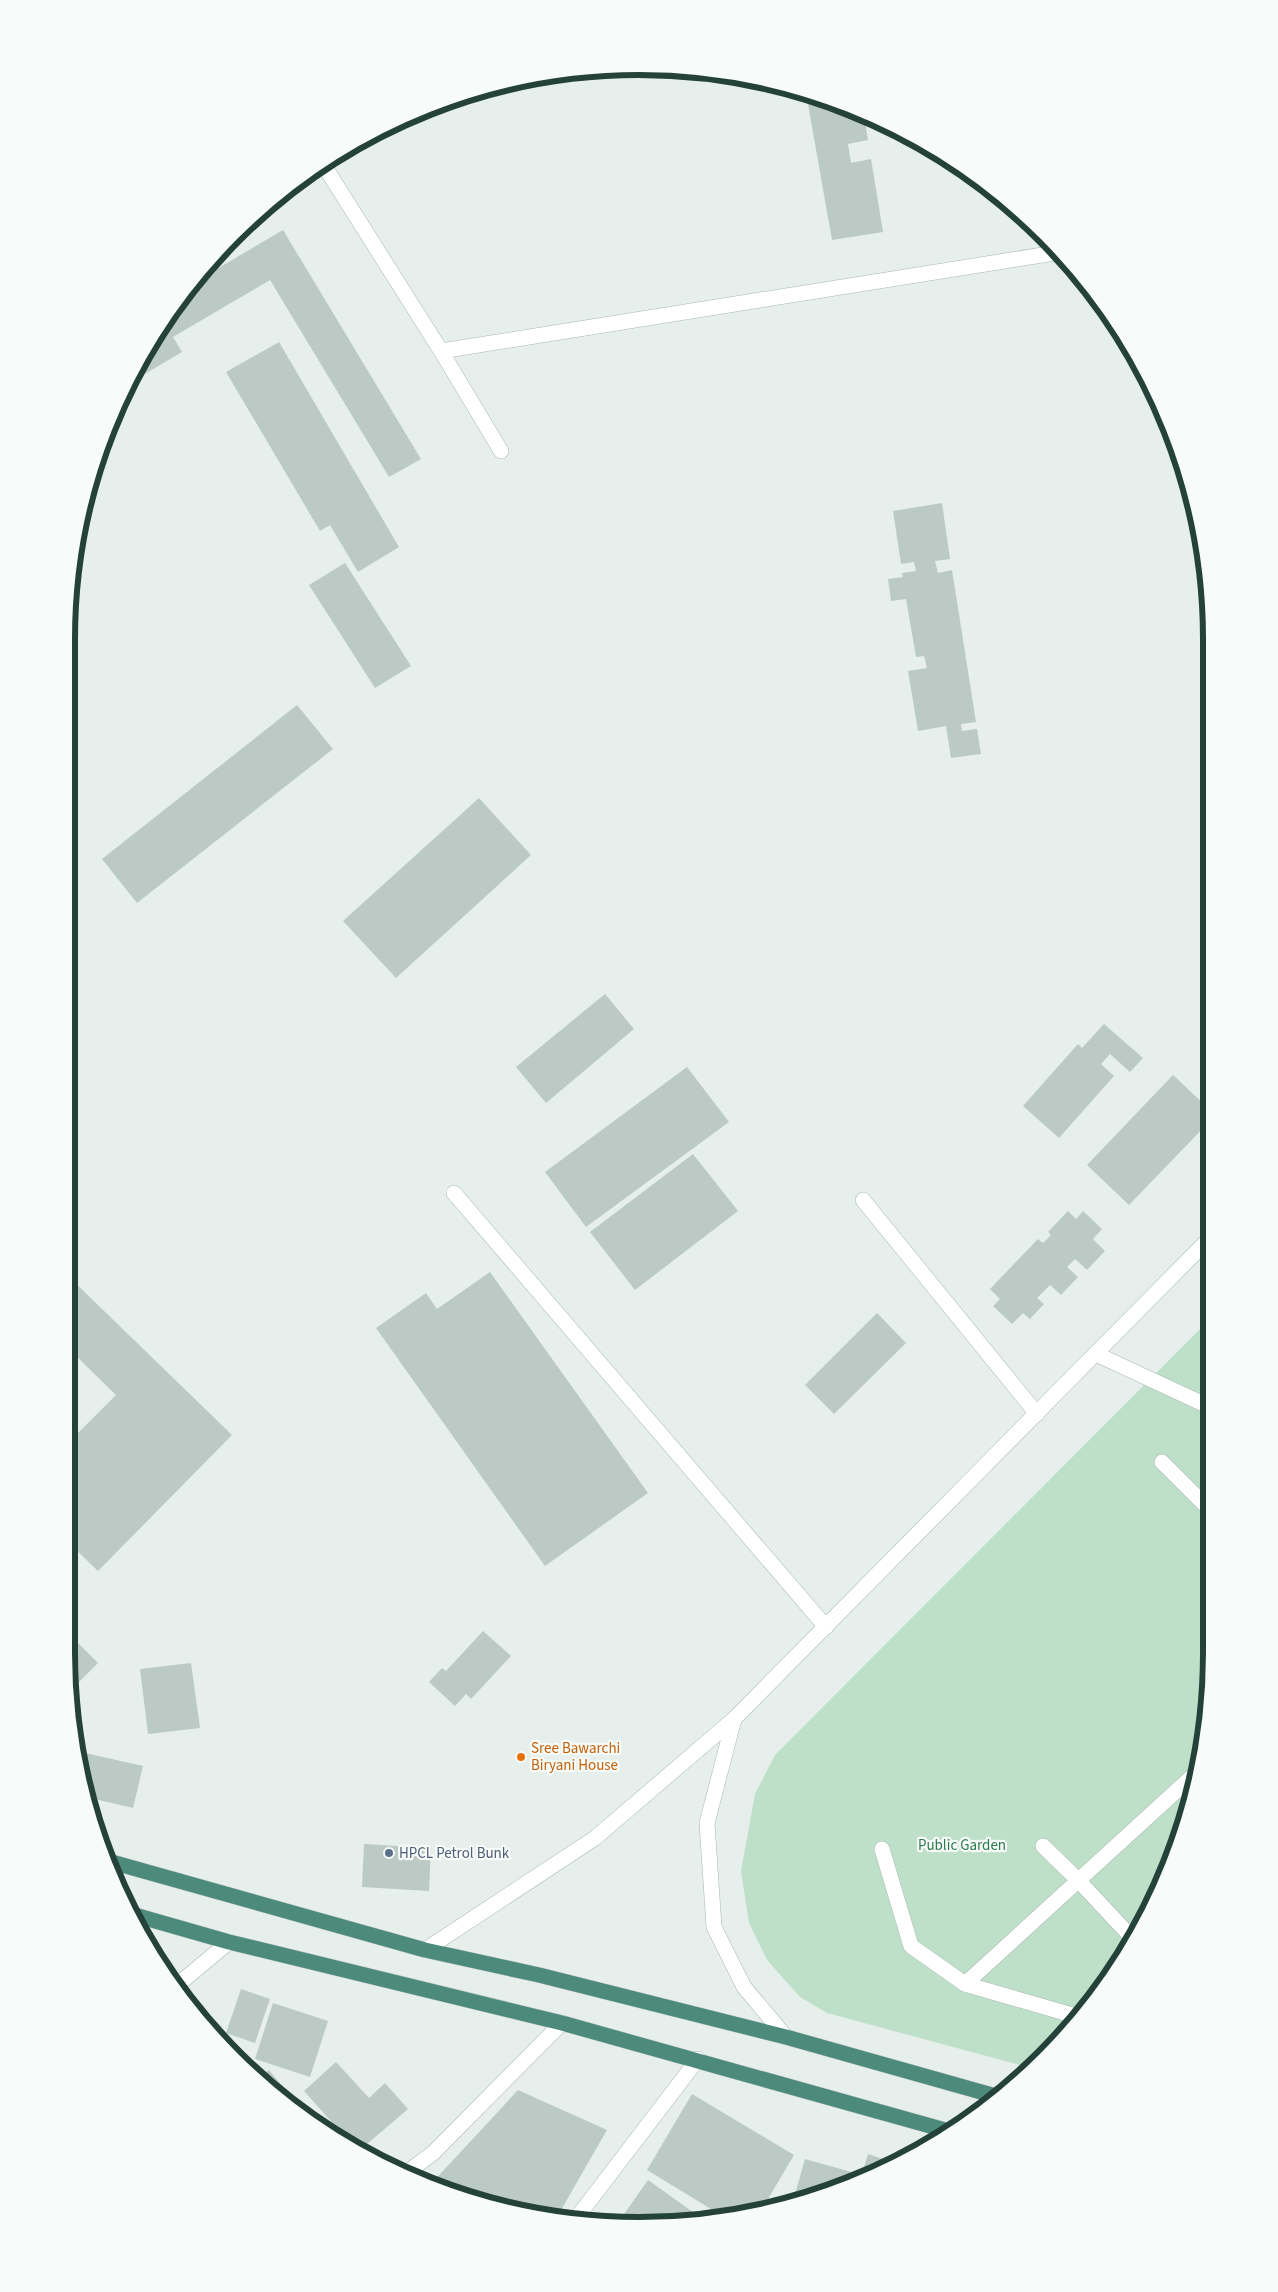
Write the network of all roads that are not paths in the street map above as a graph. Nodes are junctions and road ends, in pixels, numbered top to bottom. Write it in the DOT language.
graph roads {
  1 [pos="327,170"];
  2 [pos="1050,253"];
  3 [pos="441,351"];
  4 [pos="501,451"];
  5 [pos="454,1192"];
  6 [pos="863,1200"];
  7 [pos="1203,1246"];
  8 [pos="1096,1354"];
  9 [pos="1203,1404"];
  10 [pos="1036,1414"];
  11 [pos="1162,1462"];
  12 [pos="1203,1503"];
  13 [pos="826,1627"];
  14 [pos="734,1719"];
  15 [pos="1188,1780"];
  16 [pos="1043,1846"];
  17 [pos="882,1849"];
  18 [pos="116,1864"];
  19 [pos="1078,1880"];
  20 [pos="141,1917"];
  21 [pos="1128,1933"];
  22 [pos="229,1942"];
  23 [pos="425,1950"];
  24 [pos="181,1982"];
  25 [pos="965,1984"];
  26 [pos="1071,2015"];
  27 [pos="562,2023"];
  28 [pos="786,2037"];
  29 [pos="698,2059"];
  30 [pos="989,2094"];
  31 [pos="941,2129"];
  32 [pos="412,2169"];
  33 [pos="580,2214"];
  1 -- 3 [label="street"];
  2 -- 3 [label="street"];
  3 -- 4 [label="street"];
  5 -- 13 [label="street"];
  6 -- 10 [label="street"];
  7 -- 8 [label="street"];
  8 -- 9 [label="street"];
  8 -- 10 [label="street"];
  10 -- 13 [label="street"];
  11 -- 12 [label="street"];
  13 -- 14 [label="street"];
  14 -- 23 [label="street"];
  14 -- 28 [label="street"];
  15 -- 19 [label="street"];
  16 -- 19 [label="street"];
  17 -- 25 [label="street"];
  18 -- 23 [label="highway"];
  19 -- 21 [label="street"];
  19 -- 25 [label="street"];
  20 -- 22 [label="highway"];
  22 -- 24 [label="street"];
  22 -- 27 [label="highway"];
  23 -- 28 [label="highway"];
  25 -- 26 [label="street"];
  27 -- 29 [label="highway"];
  27 -- 32 [label="street"];
  28 -- 30 [label="highway"];
  29 -- 31 [label="highway"];
  29 -- 33 [label="street"];
}
